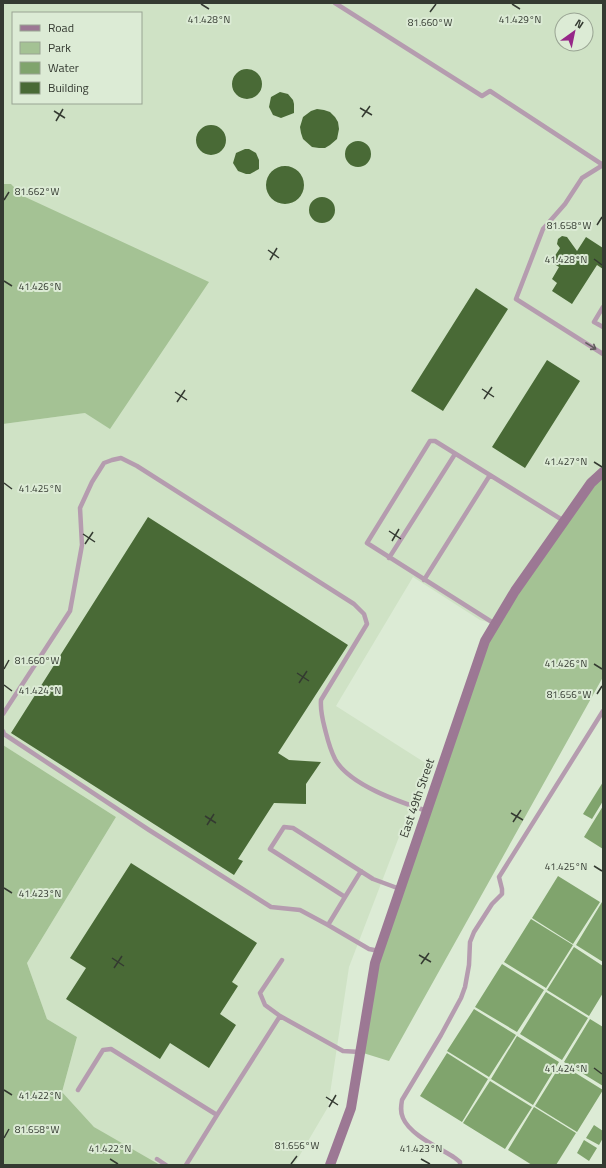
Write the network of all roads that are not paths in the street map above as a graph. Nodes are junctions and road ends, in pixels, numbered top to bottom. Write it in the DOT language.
graph roads {
  1 [pos="335,3"];
  2 [pos="603,165"];
  3 [pos="603,307"];
  4 [pos="603,328"];
  5 [pos="603,354"];
  6 [pos="455,454"];
  7 [pos="603,472"];
  8 [pos="490,475"];
  9 [pos="564,521"];
  10 [pos="389,558"];
  11 [pos="424,580"];
  12 [pos="495,624"];
  13 [pos="603,711"];
  14 [pos="3,714"];
  15 [pos="3,731"];
  16 [pos="426,811"];
  17 [pos="361,871"];
  18 [pos="400,889"];
  19 [pos="344,897"];
  20 [pos="328,925"];
  21 [pos="378,952"];
  22 [pos="282,960"];
  23 [pos="280,1016"];
  24 [pos="360,1052"];
  25 [pos="78,1090"];
  26 [pos="217,1115"];
  27 [pos="157,1160"];
  28 [pos="166,1165"];
  29 [pos="186,1165"];
  30 [pos="330,1165"];
  31 [pos="460,1165"];
  1 -- 2 [label="lane"];
  2 -- 5 [label="lane, one-way"];
  3 -- 4 [label="lane"];
  6 -- 8 [label="lane"];
  6 -- 10 [label="lane"];
  6 -- 10 [label="lane"];
  7 -- 9 [label="street, East 49th Street"];
  8 -- 9 [label="lane"];
  8 -- 11 [label="lane"];
  9 -- 12 [label="street, East 49th Street"];
  10 -- 11 [label="lane"];
  11 -- 12 [label="lane"];
  12 -- 16 [label="street, East 49th Street"];
  13 -- 31 [label="lane"];
  14 -- 16 [label="lane"];
  15 -- 20 [label="lane"];
  16 -- 18 [label="street, East 49th Street"];
  17 -- 18 [label="lane"];
  17 -- 19 [label="lane"];
  17 -- 19 [label="lane"];
  18 -- 21 [label="street, East 49th Street"];
  19 -- 20 [label="lane"];
  20 -- 21 [label="lane"];
  21 -- 24 [label="street, East 49th Street"];
  22 -- 23 [label="lane"];
  23 -- 24 [label="lane"];
  23 -- 26 [label="lane"];
  24 -- 30 [label="street, East 49th Street"];
  25 -- 26 [label="lane"];
  26 -- 29 [label="lane"];
  27 -- 28 [label="lane"];
}
